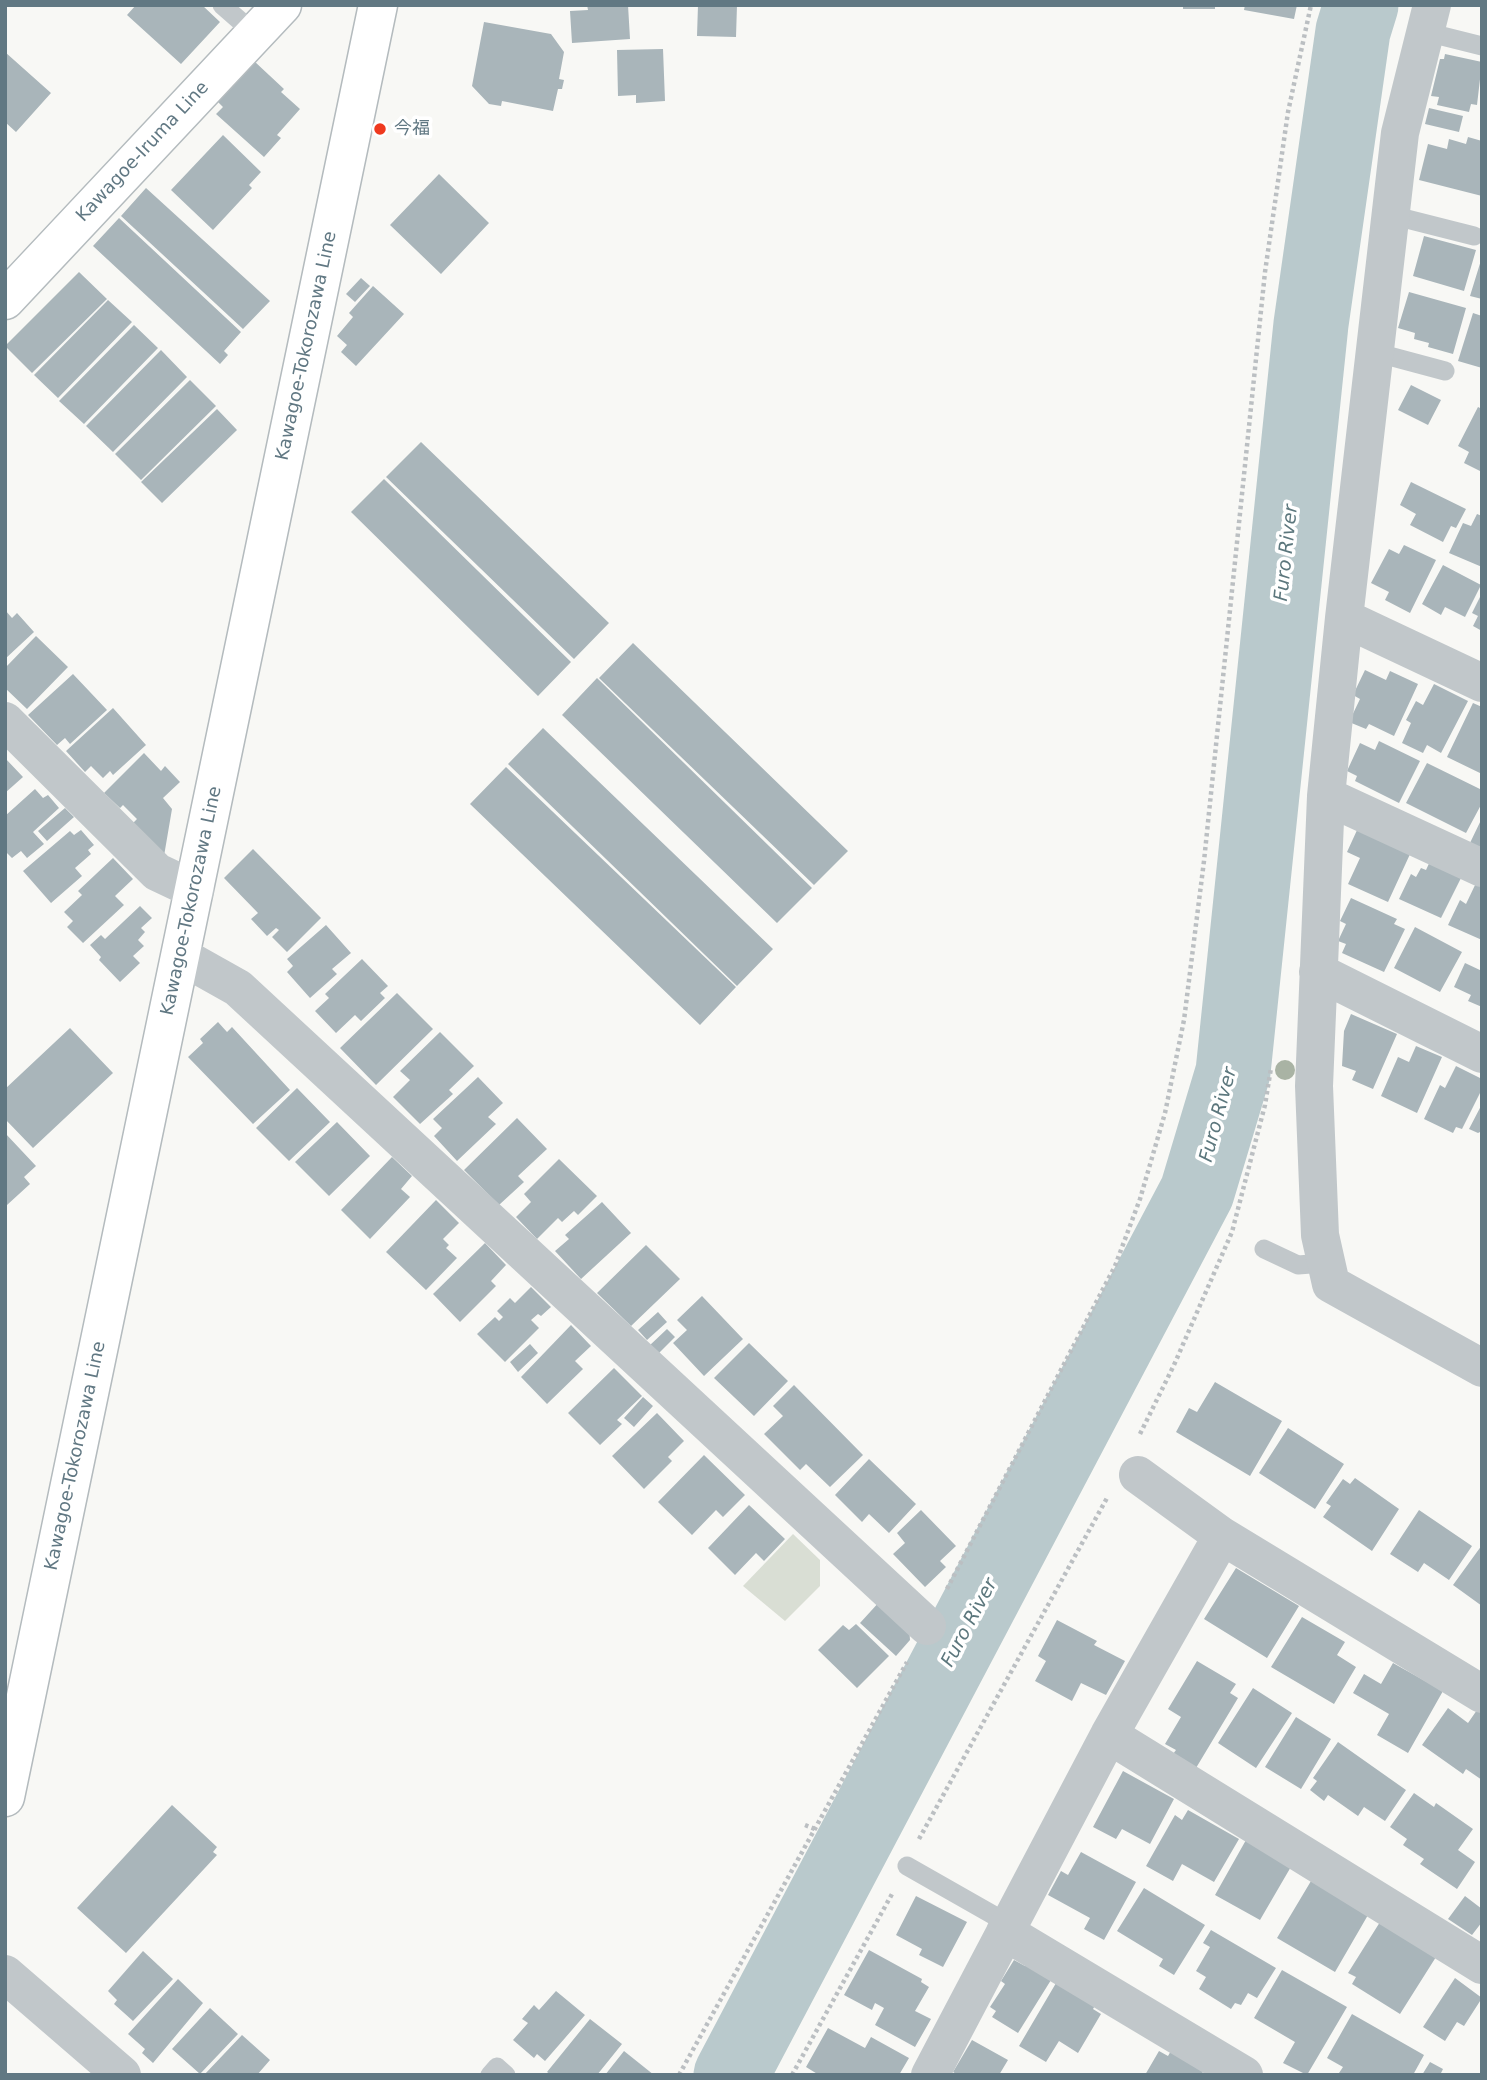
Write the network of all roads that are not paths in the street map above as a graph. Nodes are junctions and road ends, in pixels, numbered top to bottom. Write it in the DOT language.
graph roads {
  1 [pos="222,5"];
  2 [pos="282,5"];
  3 [pos="378,5"];
  4 [pos="1429,19"];
  5 [pos="254,33"];
  6 [pos="1482,46"];
  7 [pos="1391,215"];
  8 [pos="1474,236"];
  9 [pos="5,300"];
  10 [pos="1374,352"];
  11 [pos="1445,371"];
  12 [pos="1344,618"];
  13 [pos="1482,683"];
  14 [pos="5,721"];
  15 [pos="1326,796"];
  16 [pos="1482,868"];
  17 [pos="195,890"];
  18 [pos="181,956"];
  19 [pos="1318,972"];
  20 [pos="1482,1054"];
  21 [pos="1264,1249"];
  22 [pos="1324,1263"];
  23 [pos="1482,1368"];
  24 [pos="1128,1469"];
  25 [pos="1222,1536"];
  26 [pos="927,1626"];
  27 [pos="1482,1694"];
  28 [pos="1109,1735"];
  29 [pos="5,1797"];
  30 [pos="907,1866"];
  31 [pos="1007,1928"];
  32 [pos="1482,1965"];
  33 [pos="5,1974"];
  34 [pos="122,2075"];
  35 [pos="491,2075"];
  36 [pos="506,2075"];
  37 [pos="930,2075"];
  38 [pos="1244,2075"];
  1 -- 5 [label="lane"];
  2 -- 5 [label="main road, Kawagoe-Iruma Line"];
  3 -- 17 [label="main road, Kawagoe-Tokorozawa Line"];
  4 -- 6 [label="lane"];
  4 -- 7 [label="street"];
  5 -- 9 [label="main road, Kawagoe-Iruma Line"];
  7 -- 8 [label="lane"];
  7 -- 10 [label="street"];
  10 -- 11 [label="lane"];
  10 -- 12 [label="street"];
  12 -- 13 [label="street"];
  12 -- 15 [label="street"];
  14 -- 17 [label="street"];
  15 -- 16 [label="street"];
  15 -- 19 [label="street"];
  17 -- 18 [label="main road, Kawagoe-Tokorozawa Line"];
  18 -- 26 [label="street"];
  18 -- 29 [label="main road, Kawagoe-Tokorozawa Line"];
  19 -- 20 [label="street"];
  19 -- 22 [label="street"];
  21 -- 22 [label="lane"];
  22 -- 23 [label="street"];
  24 -- 25 [label="street"];
  25 -- 27 [label="street"];
  25 -- 28 [label="street"];
  28 -- 31 [label="street"];
  28 -- 32 [label="street"];
  30 -- 31 [label="lane"];
  31 -- 37 [label="street"];
  31 -- 38 [label="street"];
  33 -- 34 [label="street"];
  35 -- 36 [label="lane"];
}
